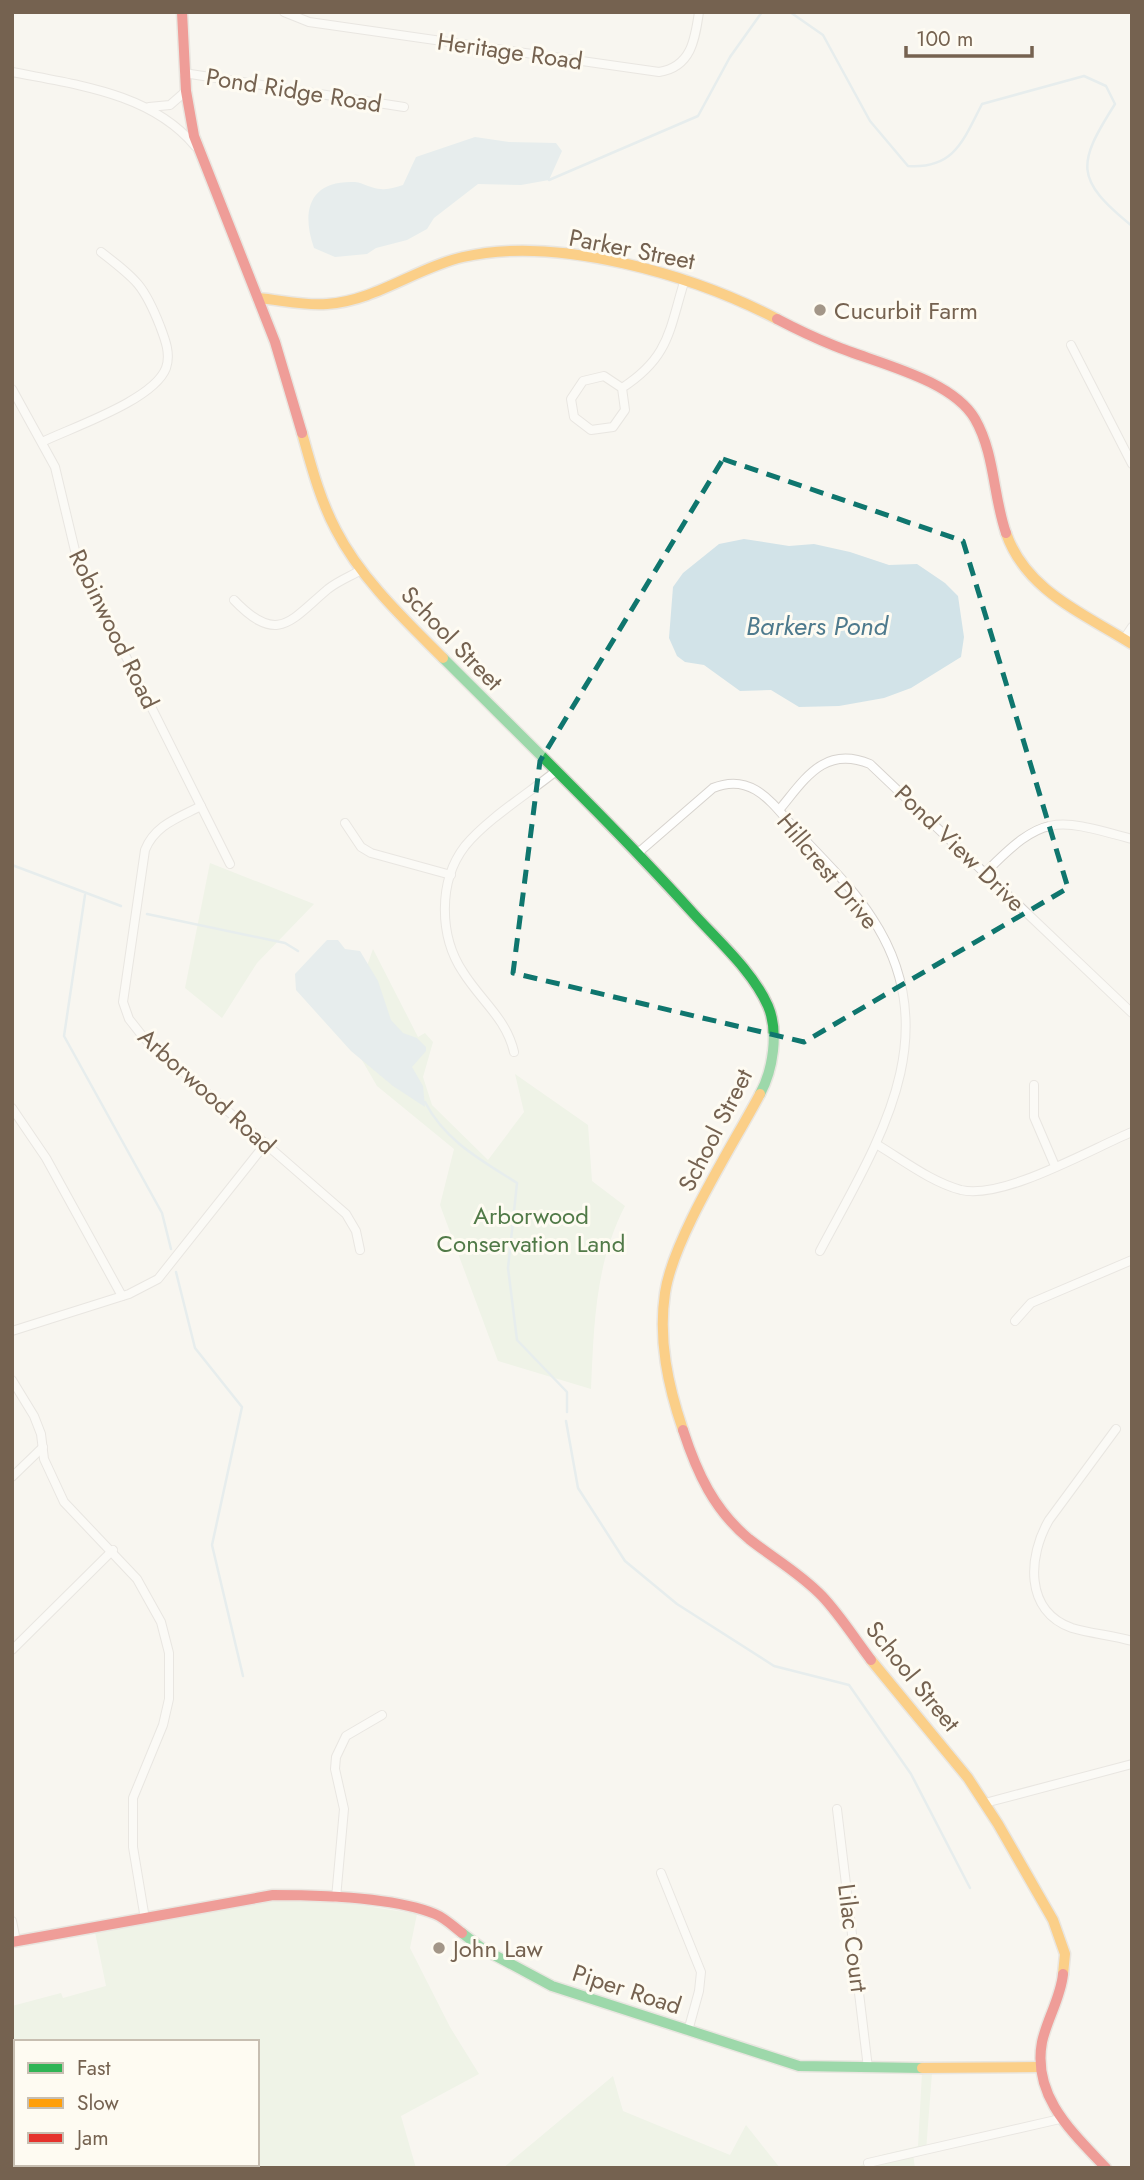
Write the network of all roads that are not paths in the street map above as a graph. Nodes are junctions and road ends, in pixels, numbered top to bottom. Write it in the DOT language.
graph roads {
  1 [pos="182,12"];
  2 [pos="284,12"];
  3 [pos="699,12"];
  4 [pos="12,72"];
  5 [pos="184,73"];
  6 [pos="186,91"];
  7 [pos="147,106"];
  8 [pos="404,107"];
  9 [pos="199,151"];
  10 [pos="101,252"];
  11 [pos="685,279"];
  12 [pos="258,298"];
  13 [pos="1071,345"];
  14 [pos="622,388"];
  15 [pos="12,389"];
  16 [pos="42,442"];
  17 [pos="1132,464"];
  18 [pos="361,569"];
  19 [pos="234,600"];
  20 [pos="1132,627"];
  21 [pos="1128,641"];
  22 [pos="556,771"];
  23 [pos="201,806"];
  24 [pos="779,810"];
  25 [pos="345,824"];
  26 [pos="1132,839"];
  27 [pos="638,853"];
  28 [pos="230,864"];
  29 [pos="986,872"];
  30 [pos="451,875"];
  31 [pos="1132,1013"];
  32 [pos="514,1052"];
  33 [pos="1034,1085"];
  34 [pos="12,1108"];
  35 [pos="1132,1132"];
  36 [pos="266,1143"];
  37 [pos="876,1144"];
  38 [pos="1055,1166"];
  39 [pos="360,1250"];
  40 [pos="820,1251"];
  41 [pos="1132,1260"];
  42 [pos="122,1296"];
  43 [pos="1016,1321"];
  44 [pos="12,1331"];
  45 [pos="12,1380"];
  46 [pos="1116,1429"];
  47 [pos="43,1447"];
  48 [pos="12,1478"];
  49 [pos="113,1550"];
  50 [pos="1132,1641"];
  51 [pos="12,1650"];
  52 [pos="382,1715"];
  53 [pos="1132,1764"];
  54 [pos="985,1803"];
  55 [pos="837,1809"];
  56 [pos="661,1873"];
  57 [pos="336,1898"];
  58 [pos="145,1919"];
  59 [pos="12,1921"];
  60 [pos="14,1942"];
  61 [pos="688,2031"];
  62 [pos="1040,2067"];
  63 [pos="869,2068"];
  64 [pos="1060,2119"];
  65 [pos="868,2163"];
  66 [pos="1106,2168"];
  1 -- 5 [label="street, School Street"];
  2 -- 3 [label="street, Heritage Road"];
  4 -- 7 [label="street"];
  5 -- 6 [label="street, School Street"];
  5 -- 8 [label="street, Pond Ridge Road"];
  6 -- 7 [label="street"];
  6 -- 9 [label="street, School Street"];
  7 -- 9 [label="street"];
  9 -- 12 [label="street, School Street"];
  10 -- 16 [label="street"];
  11 -- 12 [label="street, Parker Street"];
  11 -- 14 [label="street"];
  11 -- 21 [label="street, Parker Street"];
  12 -- 18 [label="street, School Street"];
  13 -- 17 [label="street"];
  14 -- 14 [label="street"];
  15 -- 16 [label="street, Robinwood Road"];
  16 -- 23 [label="street, Robinwood Road"];
  18 -- 19 [label="street"];
  18 -- 22 [label="street, School Street"];
  20 -- 21 [label="street"];
  22 -- 27 [label="street, School Street"];
  22 -- 30 [label="street"];
  23 -- 28 [label="street, Robinwood Road"];
  23 -- 36 [label="street, Arborwood Road"];
  24 -- 27 [label="street, Hillcrest Drive"];
  24 -- 29 [label="street, Pond View Drive"];
  24 -- 37 [label="street, Hillcrest Drive"];
  25 -- 30 [label="street"];
  26 -- 29 [label="street"];
  27 -- 54 [label="street, School Street"];
  29 -- 31 [label="street, Pond View Drive"];
  30 -- 32 [label="street"];
  33 -- 38 [label="street"];
  34 -- 42 [label="street"];
  35 -- 38 [label="street"];
  36 -- 39 [label="street, Arborwood Road"];
  36 -- 42 [label="street"];
  37 -- 38 [label="street"];
  37 -- 40 [label="street, Hillcrest Drive"];
  41 -- 43 [label="street"];
  42 -- 44 [label="street"];
  45 -- 47 [label="street"];
  46 -- 50 [label="street"];
  47 -- 48 [label="street"];
  47 -- 49 [label="street"];
  49 -- 51 [label="street"];
  49 -- 58 [label="street"];
  52 -- 57 [label="street"];
  53 -- 54 [label="street"];
  54 -- 62 [label="street, School Street"];
  55 -- 63 [label="street, Lilac Court"];
  56 -- 61 [label="street"];
  57 -- 58 [label="street, Piper Road"];
  57 -- 61 [label="street, Piper Road"];
  58 -- 60 [label="street, Piper Road"];
  59 -- 60 [label="street"];
  61 -- 63 [label="street, Piper Road"];
  62 -- 63 [label="street, Piper Road"];
  62 -- 64 [label="street, School Street"];
  64 -- 65 [label="street"];
  64 -- 66 [label="street, School Street"];
}
